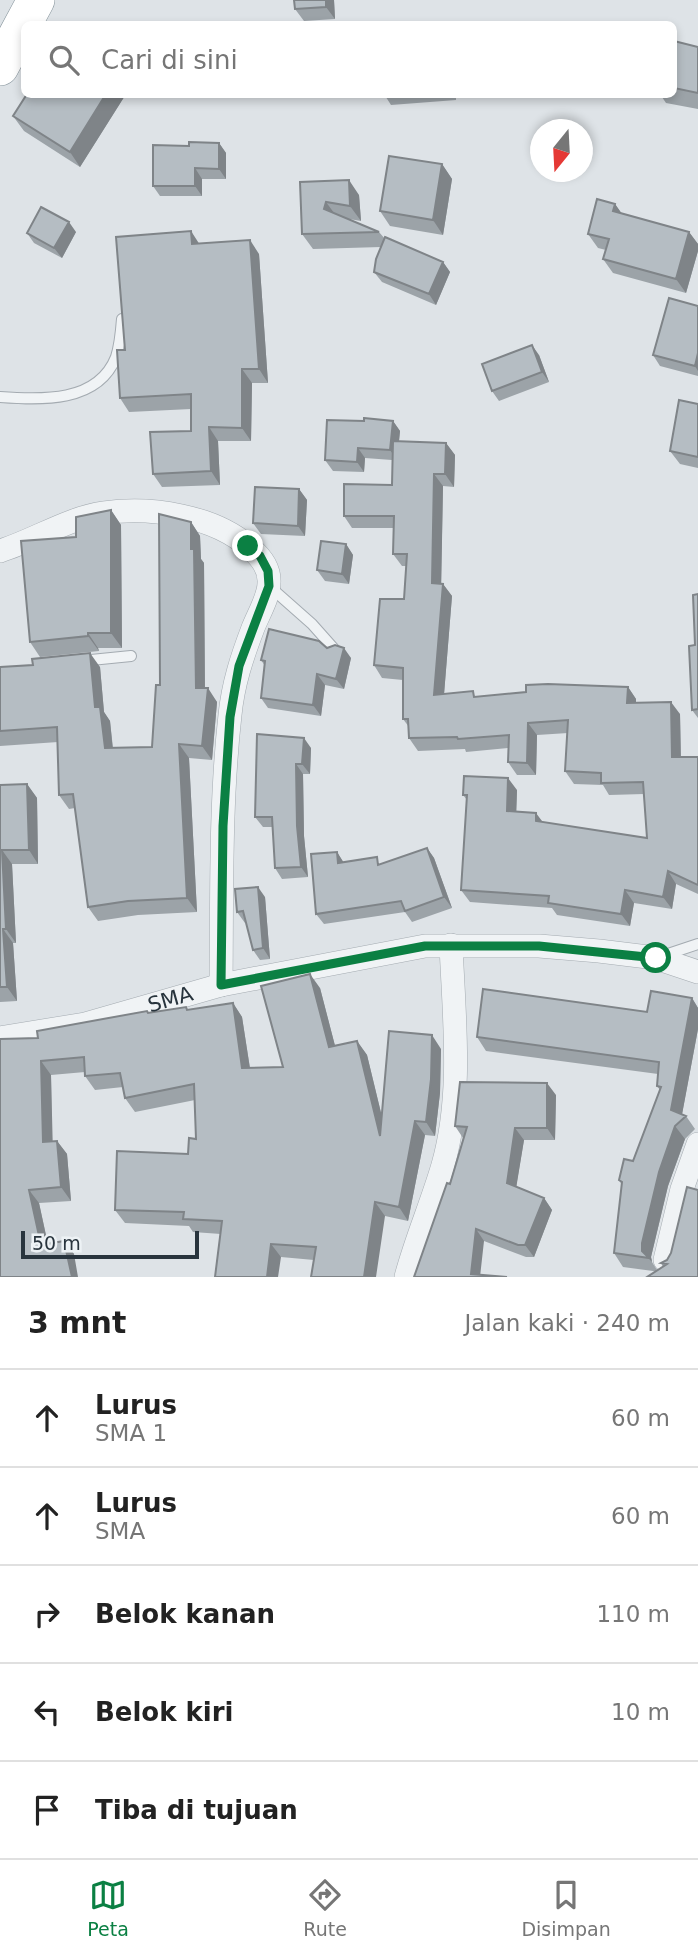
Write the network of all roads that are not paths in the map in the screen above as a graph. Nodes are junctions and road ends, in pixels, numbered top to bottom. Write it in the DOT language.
graph roads {
  1 [pos="37,0"];
  2 [pos="25,21"];
  3 [pos="21,29"];
  4 [pos="0,67"];
  5 [pos="122,320"];
  6 [pos="0,397"];
  7 [pos="0,551"];
  8 [pos="269,586"];
  9 [pos="336,651"];
  10 [pos="131,656"];
  11 [pos="67,662"];
  12 [pos="698,944"];
  13 [pos="451,945"];
  14 [pos="656,958"];
  15 [pos="698,972"];
  16 [pos="221,985"];
  17 [pos="0,1038"];
  18 [pos="698,1144"];
  19 [pos="665,1260"];
  20 [pos="406,1277"];
  1 -- 2 [label="highway"];
  3 -- 4 [label="highway"];
  5 -- 6 [label="lane"];
  7 -- 8 [label="street"];
  8 -- 9 [label="lane"];
  8 -- 16 [label="street"];
  10 -- 11 [label="lane"];
  12 -- 14 [label="lane"];
  13 -- 14 [label="street, SMA"];
  13 -- 16 [label="street, SMA"];
  13 -- 20 [label="street"];
  14 -- 15 [label="street, SMA"];
  16 -- 17 [label="street, SMA"];
  18 -- 19 [label="street"];
}
